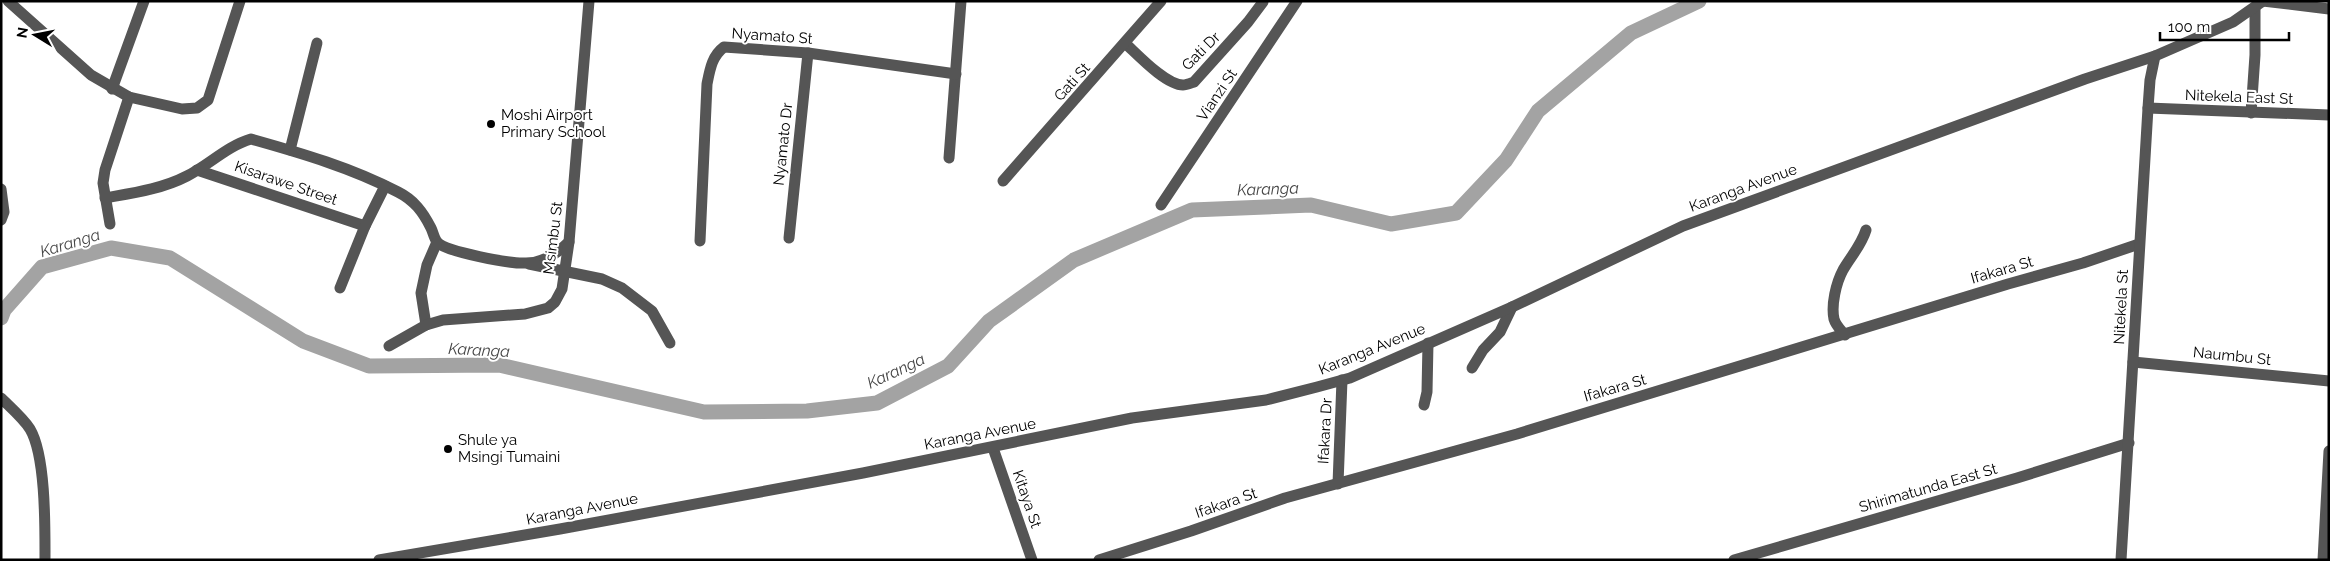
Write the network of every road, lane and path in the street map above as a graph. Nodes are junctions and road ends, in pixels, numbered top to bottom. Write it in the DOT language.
graph roads {
  1 [pos="144,1"];
  2 [pos="240,1"];
  3 [pos="589,1"];
  4 [pos="961,1"];
  5 [pos="1162,1"];
  6 [pos="1297,1"];
  7 [pos="1263,2"];
  8 [pos="10,3"];
  9 [pos="2261,3"];
  10 [pos="2329,9"];
  11 [pos="1,13"];
  12 [pos="317,43"];
  13 [pos="1126,44"];
  14 [pos="808,53"];
  15 [pos="2155,56"];
  16 [pos="956,74"];
  17 [pos="112,89"];
  18 [pos="129,97"];
  19 [pos="2148,108"];
  20 [pos="2250,113"];
  21 [pos="2329,115"];
  22 [pos="290,150"];
  23 [pos="949,158"];
  24 [pos="197,170"];
  25 [pos="1003,181"];
  26 [pos="385,186"];
  27 [pos="1,189"];
  28 [pos="105,198"];
  29 [pos="1161,205"];
  30 [pos="1,220"];
  31 [pos="110,224"];
  32 [pos="364,226"];
  33 [pos="1866,230"];
  34 [pos="789,238"];
  35 [pos="700,241"];
  36 [pos="437,242"];
  37 [pos="569,242"];
  38 [pos="2139,244"];
  39 [pos="525,263"];
  40 [pos="564,273"];
  41 [pos="340,288"];
  42 [pos="1512,307"];
  43 [pos="426,325"];
  44 [pos="1845,335"];
  45 [pos="670,343"];
  46 [pos="1428,344"];
  47 [pos="389,346"];
  48 [pos="2132,362"];
  49 [pos="1472,368"];
  50 [pos="1342,380"];
  51 [pos="2329,381"];
  52 [pos="1,398"];
  53 [pos="1424,405"];
  54 [pos="6,410"];
  55 [pos="2129,443"];
  56 [pos="994,448"];
  57 [pos="2329,451"];
  58 [pos="1338,484"];
  59 [pos="45,560"];
  60 [pos="379,560"];
  61 [pos="1032,560"];
  62 [pos="1099,560"];
  63 [pos="1734,560"];
  64 [pos="2121,560"];
  65 [pos="2323,560"];
  1 -- 17 [label="street"];
  2 -- 18 [label="street"];
  3 -- 37 [label="street, Msimbu St"];
  4 -- 16 [label="street"];
  5 -- 13 [label="street, Gati St"];
  6 -- 29 [label="street, Vianzi St"];
  7 -- 13 [label="street, Gati Dr"];
  8 -- 11 [label="street"];
  8 -- 17 [label="street"];
  9 -- 10 [label="street"];
  9 -- 15 [label="street, Karanga Avenue"];
  9 -- 20 [label="street"];
  12 -- 22 [label="street"];
  13 -- 25 [label="street, Gati St"];
  14 -- 16 [label="street, Nyamato St"];
  14 -- 34 [label="street, Nyamato Dr"];
  14 -- 35 [label="street, Nyamato St"];
  15 -- 19 [label="street, Nitekela St"];
  15 -- 42 [label="street, Karanga Avenue"];
  16 -- 23 [label="street"];
  17 -- 18 [label="street"];
  18 -- 28 [label="street"];
  19 -- 20 [label="street, Nitekela East St"];
  19 -- 38 [label="street, Nitekela St"];
  20 -- 21 [label="street, Nitekela East St"];
  22 -- 24 [label="street"];
  22 -- 26 [label="street"];
  24 -- 28 [label="street"];
  24 -- 32 [label="street, Kisarawe Street"];
  26 -- 32 [label="street"];
  26 -- 36 [label="street"];
  27 -- 30 [label="street"];
  28 -- 31 [label="street"];
  32 -- 41 [label="street"];
  33 -- 44 [label="street"];
  36 -- 39 [label="street"];
  36 -- 43 [label="street"];
  37 -- 39 [label="street"];
  37 -- 40 [label="street, Msimbu St"];
  38 -- 44 [label="street, Ifakara St"];
  38 -- 48 [label="street, Nitekela St"];
  39 -- 40 [label="street"];
  40 -- 43 [label="street, Msimbu St"];
  40 -- 45 [label="street"];
  42 -- 46 [label="street, Karanga Avenue"];
  42 -- 49 [label="street"];
  43 -- 47 [label="street, Msimbu St"];
  44 -- 58 [label="street, Ifakara St"];
  46 -- 50 [label="street, Karanga Avenue"];
  46 -- 53 [label="street"];
  48 -- 51 [label="street, Naumbu St"];
  48 -- 55 [label="street, Nitekela St"];
  50 -- 56 [label="street, Karanga Avenue"];
  50 -- 58 [label="street, Ifakara Dr"];
  52 -- 54 [label="street"];
  54 -- 59 [label="street"];
  55 -- 63 [label="street, Shirimatunda East St"];
  55 -- 64 [label="street, Nitekela St"];
  56 -- 60 [label="street, Karanga Avenue"];
  56 -- 61 [label="street, Kitaya St"];
  57 -- 65 [label="street"];
  58 -- 62 [label="street, Ifakara St"];
}
